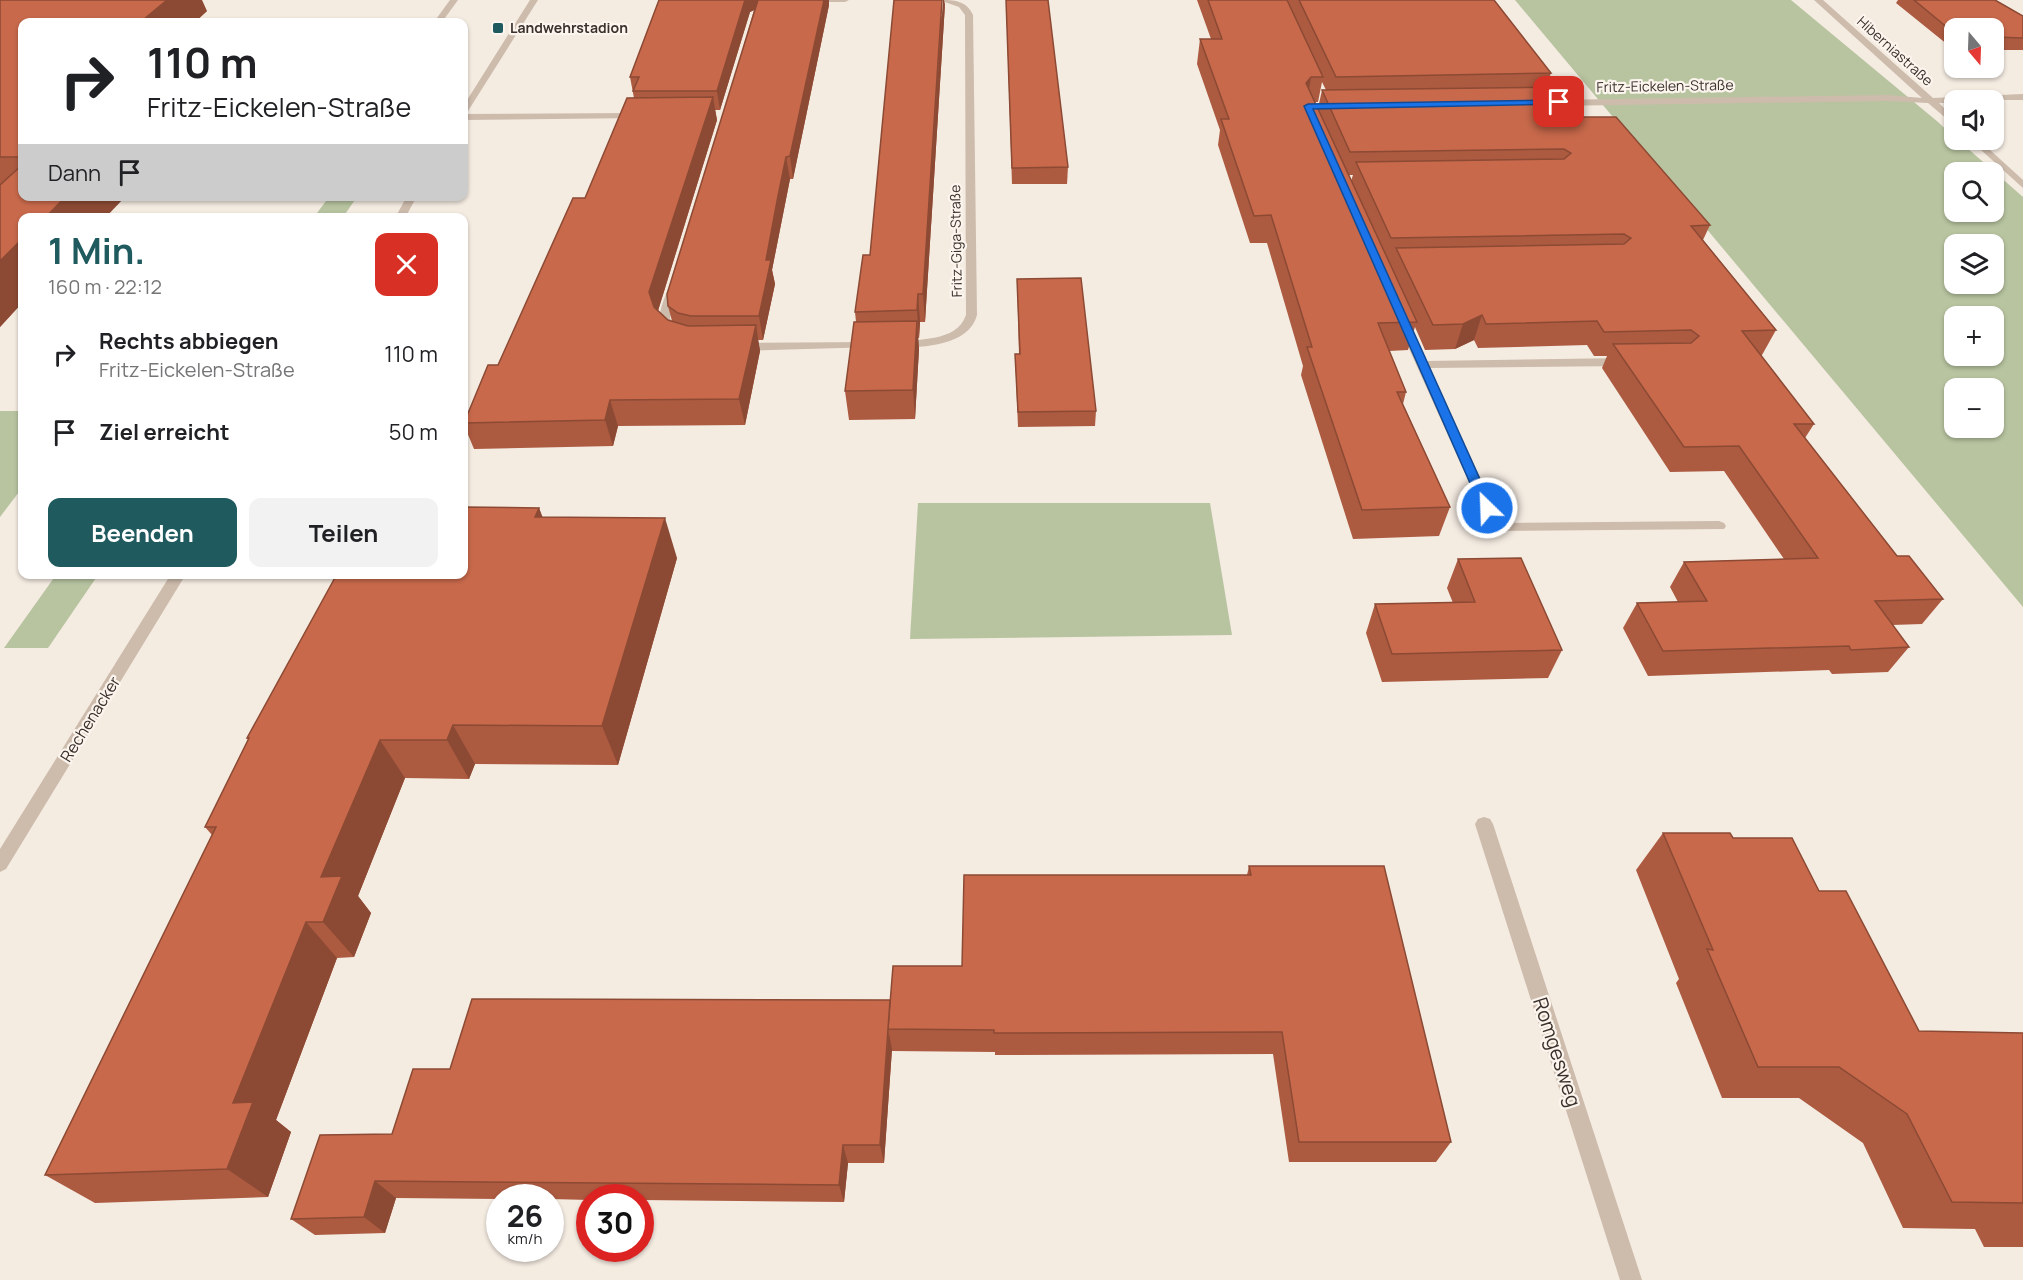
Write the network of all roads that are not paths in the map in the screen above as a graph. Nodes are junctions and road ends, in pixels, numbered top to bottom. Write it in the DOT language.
graph roads {
  1 [pos="454,0"];
  2 [pos="534,0"];
  3 [pos="845,0"];
  4 [pos="943,0"];
  5 [pos="1818,0"];
  6 [pos="801,1"];
  7 [pos="441,18"];
  8 [pos="2023,97"];
  9 [pos="1932,101"];
  10 [pos="1546,103"];
  11 [pos="468,105"];
  12 [pos="1944,112"];
  13 [pos="653,116"];
  14 [pos="468,117"];
  15 [pos="1985,150"];
  16 [pos="2023,185"];
  17 [pos="678,273"];
  18 [pos="1398,310"];
  19 [pos="679,341"];
  20 [pos="725,347"];
  21 [pos="1633,362"];
  22 [pos="1423,365"];
  23 [pos="1719,526"];
  24 [pos="176,579"];
  25 [pos="1484,824"];
  26 [pos="6,845"];
  27 [pos="0,864"];
  28 [pos="1631,1280"];
  1 -- 7 [label="street"];
  2 -- 11 [label="street"];
  3 -- 6 [label="street"];
  4 -- 20 [label="street, Fritz-Giga-Straße"];
  5 -- 9 [label="street, Hiberniastraße"];
  8 -- 9 [label="street, Fritz-Eickelen-Straße"];
  9 -- 10 [label="street, Fritz-Eickelen-Straße"];
  9 -- 12 [label="street, Hiberniastraße"];
  13 -- 14 [label="street"];
  15 -- 16 [label="street"];
  17 -- 19 [label="street"];
  18 -- 22 [label="street"];
  21 -- 22 [label="street"];
  22 -- 23 [label="street"];
  24 -- 26 [label="street, Rechenacker"];
  25 -- 28 [label="street, Romgesweg"];
  26 -- 27 [label="street, Rechenacker"];
}
